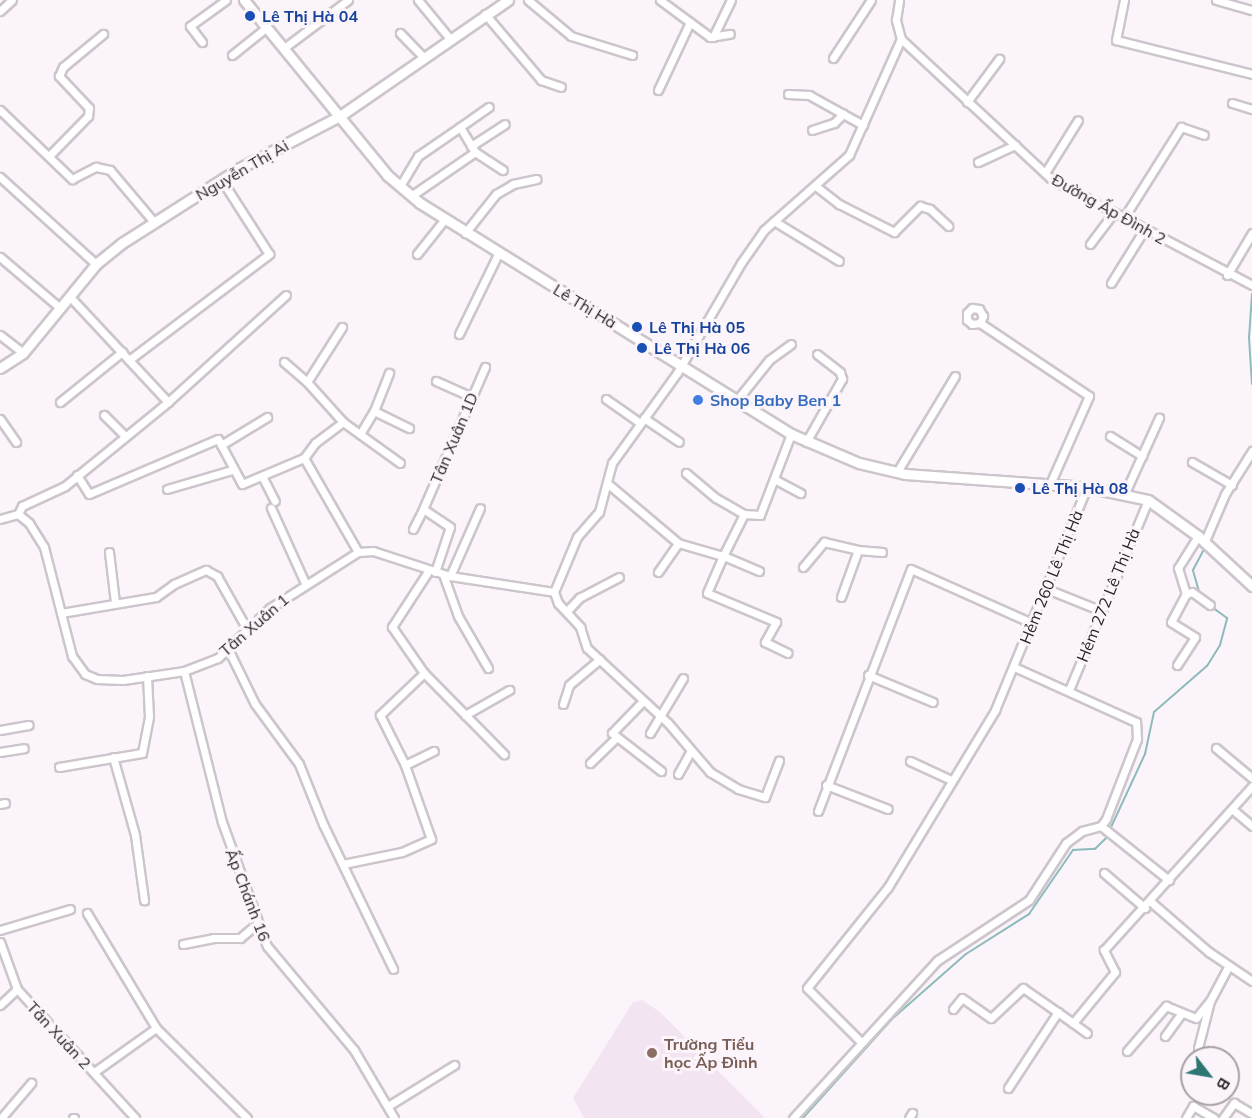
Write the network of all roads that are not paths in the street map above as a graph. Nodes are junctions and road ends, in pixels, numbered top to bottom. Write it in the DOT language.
graph roads {
  1 [pos="12,0"];
  2 [pos="226,0"];
  3 [pos="244,0"];
  4 [pos="348,0"];
  5 [pos="418,0"];
  6 [pos="508,0"];
  7 [pos="528,0"];
  8 [pos="660,0"];
  9 [pos="731,0"];
  10 [pos="871,0"];
  11 [pos="899,0"];
  12 [pos="1124,0"];
  13 [pos="1216,0"];
  14 [pos="1252,10"];
  15 [pos="0,11"];
  16 [pos="485,14"];
  17 [pos="690,22"];
  18 [pos="267,27"];
  19 [pos="400,33"];
  20 [pos="103,34"];
  21 [pos="730,34"];
  22 [pos="713,37"];
  23 [pos="901,39"];
  24 [pos="451,40"];
  25 [pos="202,42"];
  26 [pos="284,48"];
  27 [pos="232,55"];
  28 [pos="632,55"];
  29 [pos="424,58"];
  30 [pos="833,58"];
  31 [pos="999,59"];
  32 [pos="1252,74"];
  33 [pos="561,87"];
  34 [pos="658,90"];
  35 [pos="788,94"];
  36 [pos="967,102"];
  37 [pos="1233,103"];
  38 [pos="489,107"];
  39 [pos="1252,109"];
  40 [pos="0,110"];
  41 [pos="843,114"];
  42 [pos="340,116"];
  43 [pos="1078,120"];
  44 [pos="505,124"];
  45 [pos="863,125"];
  46 [pos="460,127"];
  47 [pos="812,130"];
  48 [pos="1204,135"];
  49 [pos="1015,145"];
  50 [pos="473,149"];
  51 [pos="49,156"];
  52 [pos="978,162"];
  53 [pos="503,170"];
  54 [pos="1045,173"];
  55 [pos="0,177"];
  56 [pos="221,179"];
  57 [pos="537,179"];
  58 [pos="400,186"];
  59 [pos="817,187"];
  60 [pos="411,196"];
  61 [pos="1113,213"];
  62 [pos="1123,219"];
  63 [pos="444,220"];
  64 [pos="774,221"];
  65 [pos="154,222"];
  66 [pos="948,226"];
  67 [pos="1144,230"];
  68 [pos="465,233"];
  69 [pos="1252,233"];
  70 [pos="1090,244"];
  71 [pos="417,254"];
  72 [pos="498,254"];
  73 [pos="0,257"];
  74 [pos="839,261"];
  75 [pos="96,264"];
  76 [pos="1227,275"];
  77 [pos="1111,283"];
  78 [pos="1252,285"];
  79 [pos="286,295"];
  80 [pos="69,296"];
  81 [pos="59,307"];
  82 [pos="980,323"];
  83 [pos="342,327"];
  84 [pos="459,334"];
  85 [pos="0,335"];
  86 [pos="791,344"];
  87 [pos="122,352"];
  88 [pos="23,353"];
  89 [pos="817,354"];
  90 [pos="129,360"];
  91 [pos="284,362"];
  92 [pos="682,365"];
  93 [pos="485,367"];
  94 [pos="0,368"];
  95 [pos="388,373"];
  96 [pos="956,376"];
  97 [pos="436,381"];
  98 [pos="307,382"];
  99 [pos="472,397"];
  100 [pos="606,399"];
  101 [pos="737,400"];
  102 [pos="60,402"];
  103 [pos="168,402"];
  104 [pos="374,411"];
  105 [pos="104,415"];
  106 [pos="267,417"];
  107 [pos="1159,418"];
  108 [pos="0,419"];
  109 [pos="642,421"];
  110 [pos="343,422"];
  111 [pos="409,428"];
  112 [pos="360,434"];
  113 [pos="791,434"];
  114 [pos="124,435"];
  115 [pos="1110,436"];
  116 [pos="16,442"];
  117 [pos="679,442"];
  118 [pos="806,442"];
  119 [pos="221,446"];
  120 [pos="1252,451"];
  121 [pos="1142,456"];
  122 [pos="304,458"];
  123 [pos="1192,462"];
  124 [pos="400,463"];
  125 [pos="232,470"];
  126 [pos="897,472"];
  127 [pos="686,473"];
  128 [pos="77,474"];
  129 [pos="262,476"];
  130 [pos="774,479"];
  131 [pos="1229,482"];
  132 [pos="607,483"];
  133 [pos="1050,484"];
  134 [pos="1087,487"];
  135 [pos="167,489"];
  136 [pos="800,493"];
  137 [pos="1124,495"];
  138 [pos="1148,500"];
  139 [pos="480,508"];
  140 [pos="423,509"];
  141 [pos="744,513"];
  142 [pos="18,514"];
  143 [pos="0,519"];
  144 [pos="413,529"];
  145 [pos="1201,539"];
  146 [pos="678,543"];
  147 [pos="858,550"];
  148 [pos="109,552"];
  149 [pos="358,552"];
  150 [pos="882,552"];
  151 [pos="723,556"];
  152 [pos="803,567"];
  153 [pos="759,571"];
  154 [pos="658,572"];
  155 [pos="439,573"];
  156 [pos="619,577"];
  157 [pos="305,583"];
  158 [pos="1251,584"];
  159 [pos="1047,589"];
  160 [pos="554,592"];
  161 [pos="1186,594"];
  162 [pos="842,597"];
  163 [pos="115,602"];
  164 [pos="1210,605"];
  165 [pos="567,611"];
  166 [pos="1102,611"];
  167 [pos="61,613"];
  168 [pos="1032,623"];
  169 [pos="248,631"];
  170 [pos="228,649"];
  171 [pos="788,653"];
  172 [pos="600,659"];
  173 [pos="1177,665"];
  174 [pos="1014,667"];
  175 [pos="488,668"];
  176 [pos="184,671"];
  177 [pos="424,673"];
  178 [pos="868,675"];
  179 [pos="147,676"];
  180 [pos="682,678"];
  181 [pos="509,690"];
  182 [pos="1069,690"];
  183 [pos="642,702"];
  184 [pos="933,702"];
  185 [pos="563,704"];
  186 [pos="465,715"];
  187 [pos="658,715"];
  188 [pos="28,725"];
  189 [pos="0,730"];
  190 [pos="650,733"];
  191 [pos="617,737"];
  192 [pos="24,747"];
  193 [pos="1216,748"];
  194 [pos="434,751"];
  195 [pos="691,751"];
  196 [pos="0,752"];
  197 [pos="504,754"];
  198 [pos="113,758"];
  199 [pos="779,761"];
  200 [pos="910,761"];
  201 [pos="590,763"];
  202 [pos="405,765"];
  203 [pos="59,767"];
  204 [pos="661,771"];
  205 [pos="678,774"];
  206 [pos="1252,778"];
  207 [pos="951,780"];
  208 [pos="826,785"];
  209 [pos="1252,786"];
  210 [pos="888,809"];
  211 [pos="1232,809"];
  212 [pos="818,811"];
  213 [pos="1252,826"];
  214 [pos="1103,828"];
  215 [pos="343,864"];
  216 [pos="1104,873"];
  217 [pos="1169,880"];
  218 [pos="144,900"];
  219 [pos="1148,905"];
  220 [pos="70,909"];
  221 [pos="87,913"];
  222 [pos="258,923"];
  223 [pos="0,930"];
  224 [pos="0,942"];
  225 [pos="183,944"];
  226 [pos="1229,966"];
  227 [pos="393,969"];
  228 [pos="1252,981"];
  229 [pos="17,989"];
  230 [pos="1210,1001"];
  231 [pos="0,1005"];
  232 [pos="952,1009"];
  233 [pos="1058,1012"];
  234 [pos="1181,1014"];
  235 [pos="1074,1023"];
  236 [pos="156,1028"];
  237 [pos="1087,1034"];
  238 [pos="1166,1036"];
  239 [pos="861,1042"];
  240 [pos="1199,1046"];
  241 [pos="1127,1051"];
  242 [pos="454,1065"];
  243 [pos="94,1072"];
  244 [pos="31,1083"];
  245 [pos="1008,1088"];
  246 [pos="388,1106"];
  247 [pos="1252,1114"];
  248 [pos="1,1117"];
  249 [pos="135,1118"];
  250 [pos="247,1118"];
  251 [pos="394,1118"];
  252 [pos="793,1118"];
  253 [pos="1186,1118"];
  254 [pos="1214,1118"];
  255 [pos="1223,1118"];
  1 -- 15 [label="street"];
  2 -- 25 [label="street"];
  3 -- 18 [label="street, Lê Thị Hà"];
  4 -- 26 [label="street"];
  5 -- 24 [label="street"];
  6 -- 16 [label="street, Nguyễn Thị Ai"];
  7 -- 28 [label="street"];
  8 -- 17 [label="street"];
  9 -- 22 [label="street"];
  10 -- 30 [label="street"];
  11 -- 23 [label="street"];
  12 -- 32 [label="street"];
  13 -- 14 [label="street"];
  16 -- 24 [label="street, Nguyễn Thị Ai"];
  16 -- 33 [label="street"];
  17 -- 22 [label="street"];
  17 -- 34 [label="street"];
  18 -- 26 [label="street, Lê Thị Hà"];
  18 -- 27 [label="street"];
  19 -- 29 [label="street"];
  20 -- 51 [label="street"];
  21 -- 22 [label="street"];
  23 -- 36 [label="street, Đường Ấp Đình 2"];
  23 -- 45 [label="street"];
  24 -- 29 [label="street, Nguyễn Thị Ai"];
  26 -- 42 [label="street, Lê Thị Hà"];
  29 -- 42 [label="street, Nguyễn Thị Ai"];
  31 -- 36 [label="street"];
  35 -- 41 [label="street"];
  36 -- 49 [label="street, Đường Ấp Đình 2"];
  37 -- 39 [label="street"];
  38 -- 46 [label="street"];
  40 -- 51 [label="street"];
  41 -- 45 [label="street"];
  41 -- 47 [label="street"];
  42 -- 56 [label="street, Nguyễn Thị Ai"];
  42 -- 58 [label="street, Lê Thị Hà"];
  43 -- 54 [label="street"];
  44 -- 50 [label="street"];
  45 -- 59 [label="street"];
  46 -- 50 [label="street"];
  46 -- 58 [label="street"];
  48 -- 62 [label="street"];
  49 -- 52 [label="street"];
  49 -- 54 [label="street, Đường Ấp Đình 2"];
  50 -- 53 [label="street"];
  50 -- 60 [label="street"];
  51 -- 65 [label="street"];
  54 -- 61 [label="street, Đường Ấp Đình 2"];
  55 -- 75 [label="street"];
  56 -- 65 [label="street, Nguyễn Thị Ai"];
  56 -- 90 [label="street"];
  57 -- 68 [label="street"];
  58 -- 60 [label="street, Lê Thị Hà"];
  59 -- 64 [label="street"];
  59 -- 66 [label="street"];
  60 -- 63 [label="street, Lê Thị Hà"];
  61 -- 62 [label="street, Đường Ấp Đình 2"];
  61 -- 70 [label="street"];
  62 -- 67 [label="street, Đường Ấp Đình 2"];
  63 -- 68 [label="street, Lê Thị Hà"];
  63 -- 71 [label="street"];
  64 -- 74 [label="street"];
  64 -- 92 [label="street"];
  65 -- 75 [label="street, Nguyễn Thị Ai"];
  67 -- 76 [label="street, Đường Ấp Đình 2"];
  67 -- 77 [label="street"];
  68 -- 72 [label="street, Lê Thị Hà"];
  69 -- 76 [label="street"];
  72 -- 84 [label="street"];
  72 -- 92 [label="street, Lê Thị Hà"];
  73 -- 81 [label="street"];
  75 -- 80 [label="street, Nguyễn Thị Ai"];
  76 -- 78 [label="street, Đường Ấp Đình 2"];
  79 -- 103 [label="street"];
  80 -- 81 [label="street, Nguyễn Thị Ai"];
  80 -- 87 [label="street"];
  81 -- 88 [label="street, Nguyễn Thị Ai"];
  82 -- 133 [label="street"];
  83 -- 98 [label="street"];
  85 -- 88 [label="street"];
  86 -- 101 [label="street"];
  87 -- 90 [label="street"];
  87 -- 102 [label="street"];
  88 -- 94 [label="street, Nguyễn Thị Ai"];
  89 -- 118 [label="street"];
  90 -- 103 [label="street"];
  91 -- 98 [label="street"];
  92 -- 101 [label="street, Lê Thị Hà"];
  92 -- 109 [label="street"];
  93 -- 99 [label="street, Tân Xuân 1D"];
  95 -- 104 [label="street"];
  96 -- 126 [label="street"];
  97 -- 99 [label="street"];
  98 -- 110 [label="street"];
  99 -- 140 [label="street, Tân Xuân 1D"];
  100 -- 109 [label="street"];
  101 -- 113 [label="street, Lê Thị Hà"];
  103 -- 114 [label="street"];
  104 -- 111 [label="street"];
  104 -- 112 [label="street"];
  105 -- 114 [label="street"];
  106 -- 119 [label="street"];
  107 -- 121 [label="street"];
  108 -- 116 [label="street"];
  109 -- 117 [label="street"];
  109 -- 132 [label="street"];
  110 -- 112 [label="street"];
  110 -- 122 [label="street"];
  112 -- 124 [label="street"];
  113 -- 118 [label="street, Lê Thị Hà"];
  113 -- 130 [label="street"];
  114 -- 128 [label="street"];
  115 -- 121 [label="street"];
  118 -- 126 [label="street, Lê Thị Hà"];
  119 -- 125 [label="street"];
  119 -- 128 [label="street"];
  120 -- 131 [label="street"];
  121 -- 137 [label="street"];
  122 -- 129 [label="street"];
  122 -- 149 [label="street"];
  123 -- 131 [label="street"];
  125 -- 129 [label="street"];
  125 -- 135 [label="street"];
  126 -- 133 [label="street, Lê Thị Hà"];
  127 -- 141 [label="street"];
  128 -- 142 [label="street"];
  129 -- 157 [label="street"];
  130 -- 136 [label="street"];
  130 -- 141 [label="street"];
  131 -- 145 [label="street"];
  132 -- 146 [label="street"];
  132 -- 160 [label="street"];
  133 -- 134 [label="street, Lê Thị Hà"];
  134 -- 137 [label="street, Lê Thị Hà"];
  134 -- 159 [label="street, Hẻm 260 Lê Thị Hà"];
  137 -- 138 [label="street, Lê Thị Hà"];
  138 -- 145 [label="street, Lê Thị Hà"];
  138 -- 166 [label="street, Hẻm 272 Lê Thị Hà"];
  139 -- 155 [label="street"];
  140 -- 144 [label="street, Tân Xuân 1D"];
  140 -- 155 [label="street"];
  141 -- 151 [label="street"];
  142 -- 143 [label="street"];
  142 -- 167 [label="street, Tân Xuân 1"];
  145 -- 158 [label="street, Lê Thị Hà"];
  145 -- 161 [label="street"];
  146 -- 151 [label="street"];
  146 -- 154 [label="street"];
  147 -- 150 [label="street"];
  147 -- 152 [label="street"];
  147 -- 162 [label="street"];
  148 -- 163 [label="street"];
  149 -- 155 [label="street"];
  149 -- 157 [label="street, Tân Xuân 1"];
  151 -- 153 [label="street"];
  151 -- 171 [label="street"];
  155 -- 160 [label="street"];
  155 -- 175 [label="street"];
  155 -- 177 [label="street"];
  156 -- 165 [label="street"];
  157 -- 169 [label="street, Tân Xuân 1"];
  159 -- 166 [label="street"];
  159 -- 168 [label="street, Hẻm 260 Lê Thị Hà"];
  160 -- 165 [label="street"];
  161 -- 164 [label="street"];
  161 -- 173 [label="street"];
  163 -- 167 [label="street"];
  163 -- 169 [label="street"];
  165 -- 172 [label="street"];
  166 -- 182 [label="street, Hẻm 272 Lê Thị Hà"];
  167 -- 179 [label="street, Tân Xuân 1"];
  168 -- 174 [label="street, Hẻm 260 Lê Thị Hà"];
  168 -- 178 [label="street"];
  169 -- 170 [label="street, Tân Xuân 1"];
  170 -- 176 [label="street, Tân Xuân 1"];
  170 -- 215 [label="street"];
  172 -- 183 [label="street"];
  172 -- 185 [label="street"];
  174 -- 182 [label="street"];
  174 -- 207 [label="street, Hẻm 260 Lê Thị Hà"];
  176 -- 179 [label="street, Tân Xuân 1"];
  176 -- 222 [label="street, Ấp Chánh 16"];
  177 -- 186 [label="street"];
  177 -- 202 [label="street"];
  178 -- 184 [label="street"];
  178 -- 208 [label="street"];
  179 -- 198 [label="street"];
  180 -- 187 [label="street"];
  181 -- 186 [label="street"];
  182 -- 214 [label="street"];
  183 -- 187 [label="street"];
  183 -- 191 [label="street"];
  186 -- 197 [label="street"];
  187 -- 190 [label="street"];
  187 -- 195 [label="street"];
  188 -- 189 [label="street"];
  191 -- 201 [label="street"];
  191 -- 204 [label="street"];
  192 -- 196 [label="street"];
  193 -- 206 [label="street"];
  194 -- 202 [label="street"];
  195 -- 199 [label="street"];
  195 -- 205 [label="street"];
  198 -- 203 [label="street"];
  198 -- 218 [label="street"];
  200 -- 207 [label="street"];
  202 -- 215 [label="street"];
  207 -- 239 [label="street, Hẻm 260 Lê Thị Hà"];
  208 -- 210 [label="street"];
  208 -- 212 [label="street"];
  209 -- 211 [label="street"];
  211 -- 213 [label="street"];
  211 -- 217 [label="street"];
  214 -- 217 [label="street"];
  214 -- 239 [label="street"];
  215 -- 227 [label="street"];
  216 -- 219 [label="street"];
  217 -- 219 [label="street"];
  219 -- 226 [label="street"];
  219 -- 235 [label="street"];
  220 -- 223 [label="street"];
  221 -- 236 [label="street"];
  222 -- 225 [label="street"];
  222 -- 246 [label="street, Ấp Chánh 16"];
  224 -- 229 [label="street, Tân Xuân 2"];
  226 -- 228 [label="street"];
  226 -- 230 [label="street"];
  229 -- 231 [label="street"];
  229 -- 243 [label="street, Tân Xuân 2"];
  230 -- 234 [label="street"];
  230 -- 240 [label="street"];
  232 -- 233 [label="street"];
  233 -- 235 [label="street"];
  233 -- 245 [label="street"];
  234 -- 238 [label="street"];
  234 -- 241 [label="street"];
  235 -- 237 [label="street"];
  236 -- 243 [label="street"];
  236 -- 250 [label="street"];
  239 -- 252 [label="street"];
  242 -- 246 [label="street"];
  243 -- 249 [label="street, Tân Xuân 2"];
  244 -- 248 [label="street"];
  246 -- 251 [label="street, Ấp Chánh 16"];
  247 -- 255 [label="street"];
  253 -- 254 [label="street"];
}
